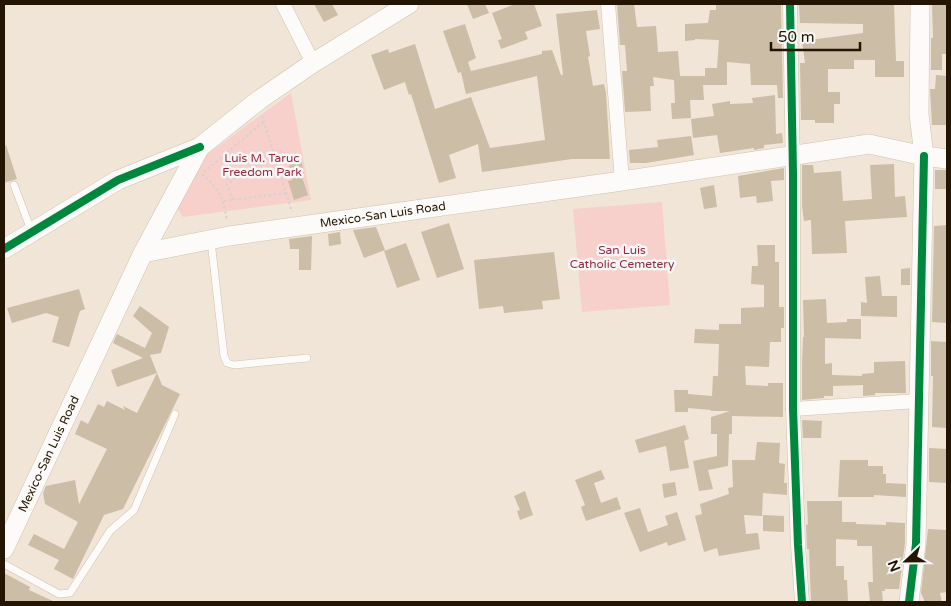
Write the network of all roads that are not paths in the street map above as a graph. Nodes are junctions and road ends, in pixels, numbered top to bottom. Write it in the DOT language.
graph roads {
  1 [pos="283,4"];
  2 [pos="410,4"];
  3 [pos="608,4"];
  4 [pos="790,4"];
  5 [pos="920,4"];
  6 [pos="312,63"];
  7 [pos="200,147"];
  8 [pos="792,155"];
  9 [pos="924,156"];
  10 [pos="947,159"];
  11 [pos="622,181"];
  12 [pos="14,185"];
  13 [pos="32,233"];
  14 [pos="220,237"];
  15 [pos="4,248"];
  16 [pos="143,253"];
  17 [pos="307,358"];
  18 [pos="919,401"];
  19 [pos="793,409"];
  20 [pos="175,414"];
  21 [pos="4,549"];
  22 [pos="4,564"];
  23 [pos="802,602"];
  24 [pos="908,602"];
  1 -- 6 [label="street"];
  2 -- 6 [label="main road"];
  3 -- 11 [label="street"];
  4 -- 8 [label="street"];
  5 -- 9 [label="main road"];
  6 -- 7 [label="main road"];
  7 -- 13 [label="main road"];
  7 -- 16 [label="main road"];
  8 -- 9 [label="main road, Mexico-San Luis Road"];
  8 -- 11 [label="main road, Mexico-San Luis Road"];
  8 -- 19 [label="street"];
  9 -- 10 [label="main road, Mexico-San Luis Road"];
  9 -- 18 [label="main road"];
  11 -- 14 [label="main road, Mexico-San Luis Road"];
  12 -- 13 [label="lane"];
  13 -- 15 [label="main road"];
  14 -- 16 [label="main road, Mexico-San Luis Road"];
  14 -- 17 [label="lane"];
  16 -- 21 [label="main road, Mexico-San Luis Road"];
  18 -- 19 [label="street"];
  18 -- 24 [label="main road"];
  19 -- 23 [label="street"];
  20 -- 22 [label="lane"];
}
